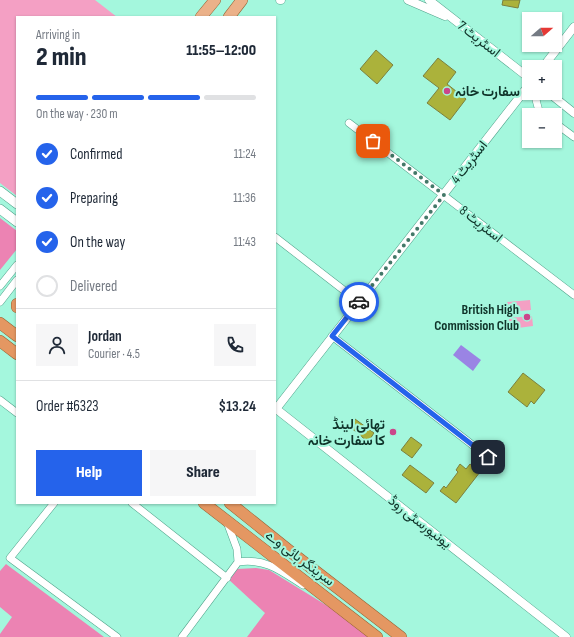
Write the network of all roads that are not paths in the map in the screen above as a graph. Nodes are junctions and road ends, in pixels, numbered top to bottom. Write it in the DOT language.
graph roads {
  1 [pos="215,0"];
  2 [pos="242,0"];
  3 [pos="408,0"];
  4 [pos="429,0"];
  5 [pos="203,16"];
  6 [pos="230,16"];
  7 [pos="455,21"];
  8 [pos="574,27"];
  9 [pos="548,60"];
  10 [pos="522,73"];
  11 [pos="522,94"];
  12 [pos="557,100"];
  13 [pos="574,113"];
  14 [pos="349,123"];
  15 [pos="562,128"];
  16 [pos="574,137"];
  17 [pos="0,191"];
  18 [pos="444,195"];
  19 [pos="14,202"];
  20 [pos="1,210"];
  21 [pos="16,221"];
  22 [pos="276,238"];
  23 [pos="16,266"];
  24 [pos="16,281"];
  25 [pos="0,286"];
  26 [pos="574,295"];
  27 [pos="0,302"];
  28 [pos="359,302"];
  29 [pos="0,323"];
  30 [pos="16,335"];
  31 [pos="332,336"];
  32 [pos="0,341"];
  33 [pos="16,353"];
  34 [pos="0,400"];
  35 [pos="276,408"];
  36 [pos="16,412"];
  37 [pos="488,457"];
  38 [pos="53,504"];
  39 [pos="133,504"];
  40 [pos="205,504"];
  41 [pos="231,504"];
  42 [pos="226,520"];
  43 [pos="238,562"];
  44 [pos="227,578"];
  45 [pos="349,614"];
  46 [pos="117,637"];
  47 [pos="182,637"];
  48 [pos="378,637"];
  49 [pos="401,637"];
  50 [pos="566,637"];
  1 -- 5 [label="main road"];
  2 -- 6 [label="main road"];
  3 -- 7 [label="street"];
  4 -- 7 [label="street, اسٹریٹ 7"];
  7 -- 10 [label="street, اسٹریٹ 7"];
  8 -- 9 [label="street"];
  11 -- 18 [label="street, اسٹریٹ 4"];
  12 -- 13 [label="street"];
  14 -- 18 [label="street, اسٹریٹ 8"];
  15 -- 16 [label="street"];
  17 -- 19 [label="main road"];
  18 -- 26 [label="street, اسٹریٹ 8"];
  18 -- 28 [label="street, اسٹریٹ 4"];
  19 -- 20 [label="main road"];
  20 -- 21 [label="main road"];
  22 -- 28 [label="street"];
  23 -- 25 [label="street"];
  24 -- 27 [label="street"];
  28 -- 31 [label="street, اسٹریٹ 4"];
  29 -- 30 [label="highway"];
  31 -- 35 [label="street, اسٹریٹ 4"];
  31 -- 37 [label="street"];
  32 -- 33 [label="highway"];
  34 -- 36 [label="street"];
  35 -- 50 [label="street, یونیورسٹی روڈ"];
  38 -- 46 [label="street"];
  39 -- 44 [label="street"];
  40 -- 42 [label="highway, سرینگر ہائی وے"];
  41 -- 49 [label="highway, سرینگر ہائی وے"];
  42 -- 43 [label="street"];
  42 -- 45 [label="highway, سرینگر ہائی وے"];
  43 -- 44 [label="street"];
  43 -- 45 [label="street"];
  44 -- 47 [label="street"];
  45 -- 48 [label="highway, سرینگر ہائی وے"];
}
